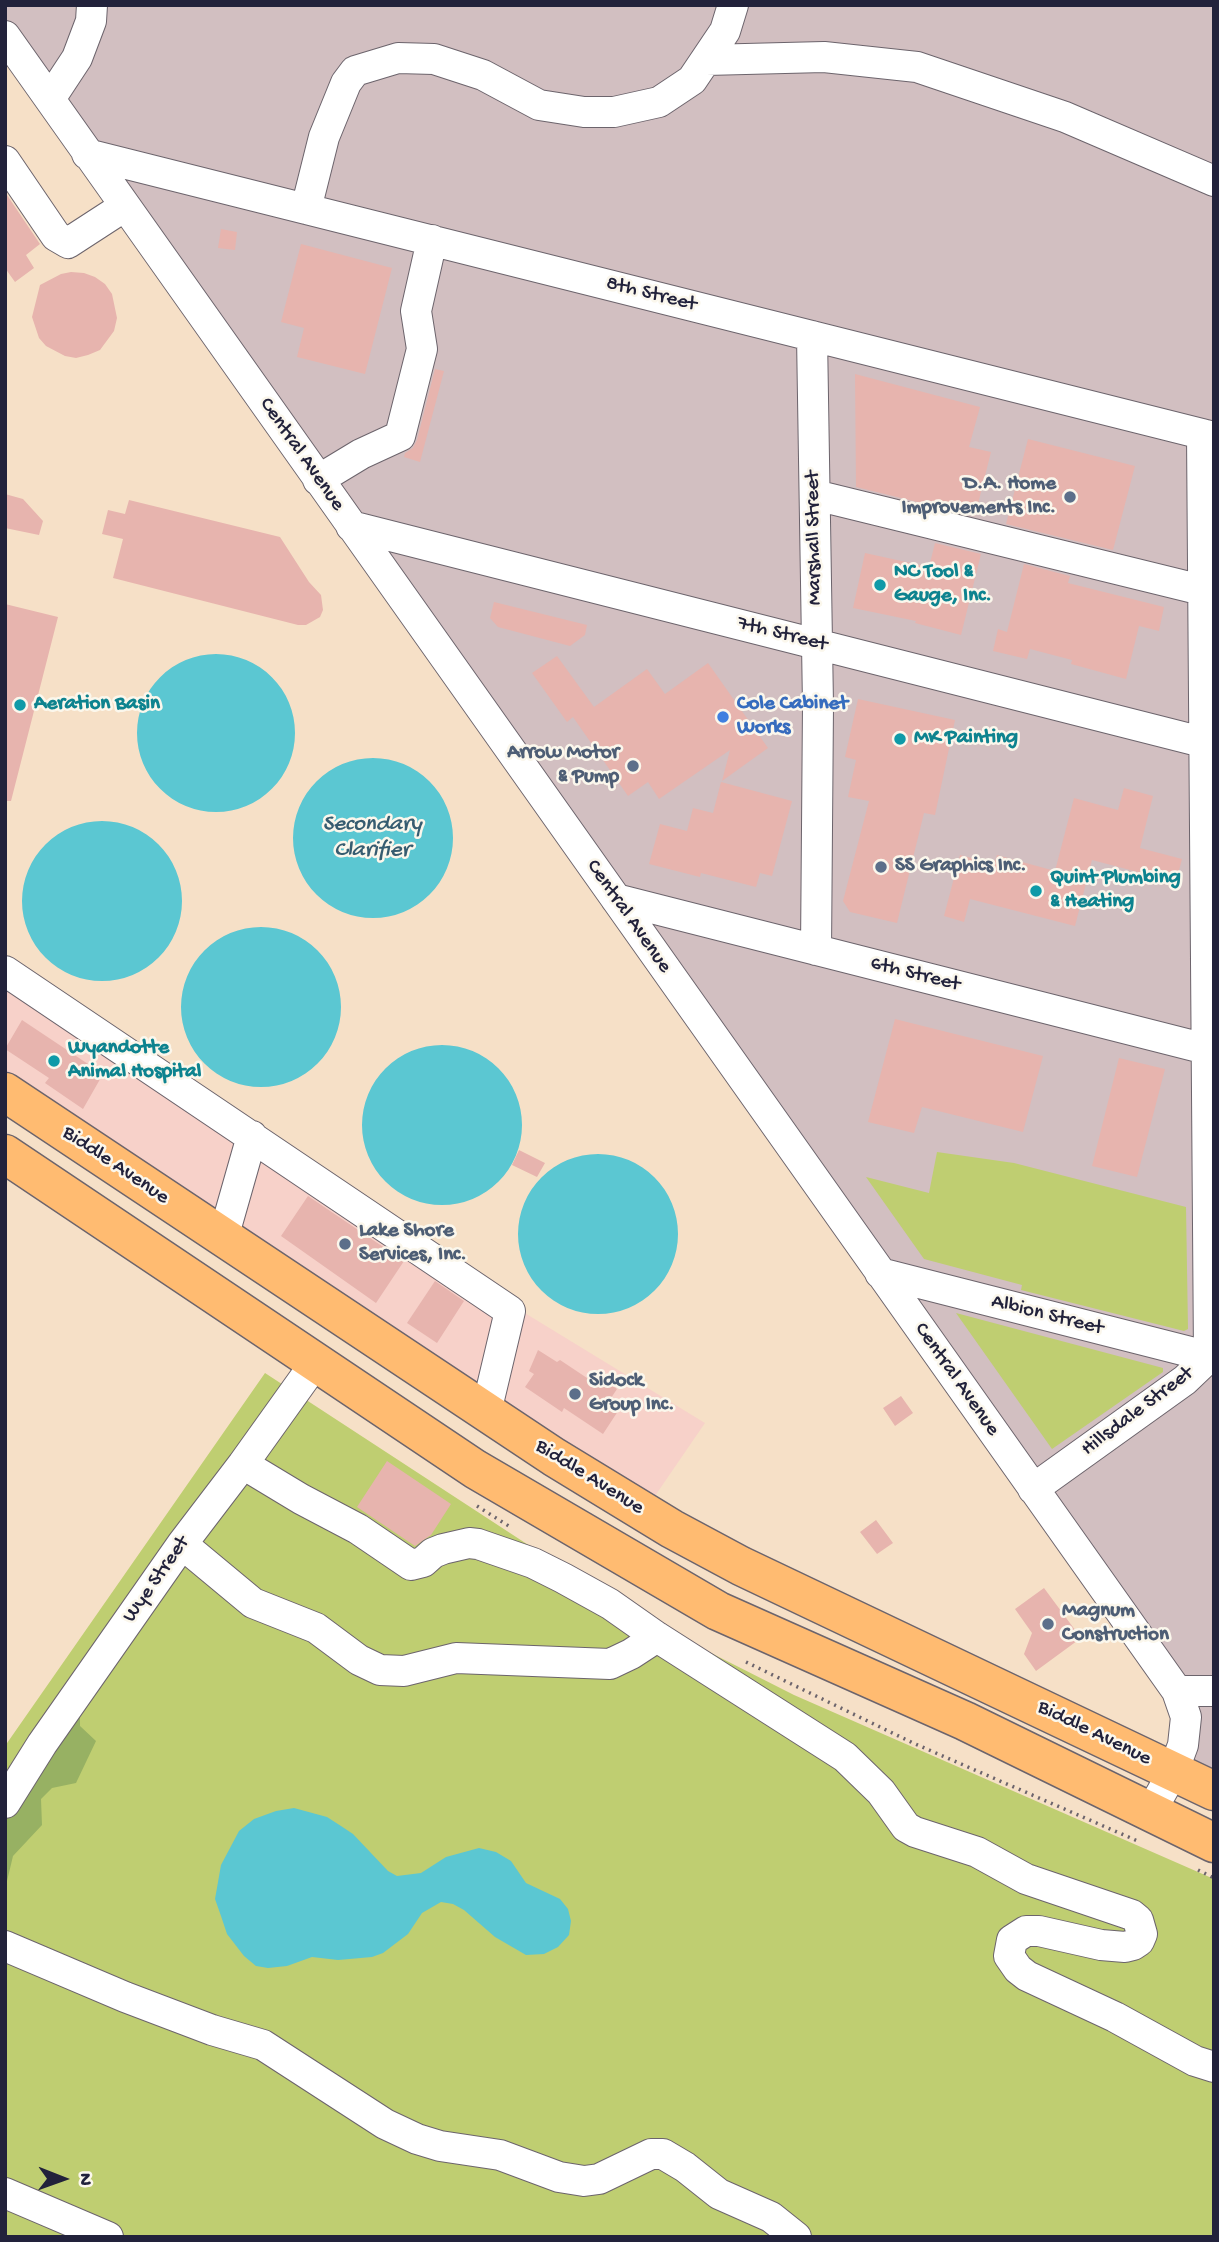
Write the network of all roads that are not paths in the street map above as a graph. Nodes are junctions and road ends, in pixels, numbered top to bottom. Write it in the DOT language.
graph roads {
  1 [pos="92,5"];
  2 [pos="733,5"];
  3 [pos="5,36"];
  4 [pos="706,60"];
  5 [pos="50,99"];
  6 [pos="87,153"];
  7 [pos="5,161"];
  8 [pos="1214,181"];
  9 [pos="125,206"];
  10 [pos="306,209"];
  11 [pos="432,240"];
  12 [pos="813,336"];
  13 [pos="1208,436"];
  14 [pos="318,480"];
  15 [pos="815,495"];
  16 [pos="351,526"];
  17 [pos="1209,592"];
  18 [pos="817,644"];
  19 [pos="1209,743"];
  20 [pos="616,899"];
  21 [pos="816,950"];
  22 [pos="5,971"];
  23 [pos="1210,1050"];
  24 [pos="5,1092"];
  25 [pos="252,1136"];
  26 [pos="5,1154"];
  27 [pos="223,1238"];
  28 [pos="880,1273"];
  29 [pos="344,1319"];
  30 [pos="1211,1358"];
  31 [pos="316,1362"];
  32 [pos="486,1412"];
  33 [pos="243,1464"];
  34 [pos="1033,1489"];
  35 [pos="182,1544"];
  36 [pos="741,1566"];
  37 [pos="718,1611"];
  38 [pos="653,1639"];
  39 [pos="1177,1691"];
  40 [pos="1214,1691"];
  41 [pos="1173,1772"];
  42 [pos="1214,1791"];
  43 [pos="5,1803"];
  44 [pos="1150,1813"];
  45 [pos="1214,1843"];
  46 [pos="5,1946"];
  47 [pos="1214,2067"];
  48 [pos="5,2193"];
  49 [pos="108,2237"];
  50 [pos="796,2237"];
  1 -- 5 [label="street"];
  2 -- 4 [label="street"];
  3 -- 5 [label="street, Central Avenue"];
  4 -- 8 [label="street"];
  4 -- 10 [label="street"];
  5 -- 6 [label="street, Central Avenue"];
  6 -- 9 [label="street, Central Avenue"];
  6 -- 10 [label="street, 8th Street"];
  7 -- 9 [label="street"];
  9 -- 14 [label="street, Central Avenue"];
  10 -- 11 [label="street, 8th Street"];
  11 -- 12 [label="street, 8th Street"];
  11 -- 14 [label="street"];
  12 -- 13 [label="street, 8th Street"];
  12 -- 15 [label="street, Marshall Street"];
  13 -- 17 [label="street, Hillsdale Street"];
  14 -- 16 [label="street, Central Avenue"];
  15 -- 17 [label="street"];
  15 -- 18 [label="street, Marshall Street"];
  16 -- 18 [label="street, 7th Street"];
  16 -- 20 [label="street, Central Avenue"];
  17 -- 19 [label="street, Hillsdale Street"];
  18 -- 19 [label="street, 7th Street"];
  18 -- 21 [label="street, Marshall Street"];
  19 -- 23 [label="street, Hillsdale Street"];
  20 -- 21 [label="street, 6th Street"];
  20 -- 28 [label="street, Central Avenue"];
  21 -- 23 [label="street, 6th Street"];
  22 -- 25 [label="street"];
  23 -- 30 [label="street, Hillsdale Street"];
  24 -- 27 [label="main road, Biddle Avenue"];
  25 -- 27 [label="street"];
  25 -- 32 [label="street"];
  26 -- 31 [label="main road"];
  27 -- 29 [label="main road, Biddle Avenue"];
  28 -- 30 [label="street, Albion Street"];
  28 -- 34 [label="street, Central Avenue"];
  29 -- 31 [label="main road"];
  29 -- 32 [label="main road, Biddle Avenue"];
  30 -- 34 [label="street, Hillsdale Street"];
  31 -- 33 [label="street, Wye Street"];
  31 -- 37 [label="main road"];
  32 -- 36 [label="main road, Biddle Avenue"];
  33 -- 35 [label="street, Wye Street"];
  33 -- 38 [label="street"];
  34 -- 39 [label="street, Central Avenue"];
  35 -- 38 [label="street"];
  35 -- 43 [label="street, Wye Street"];
  36 -- 37 [label="main road"];
  36 -- 41 [label="main road, Biddle Avenue"];
  37 -- 44 [label="main road"];
  38 -- 47 [label="street"];
  39 -- 40 [label="street"];
  39 -- 41 [label="street, Central Avenue"];
  41 -- 42 [label="main road, Biddle Avenue"];
  41 -- 44 [label="street, Central Avenue"];
  44 -- 45 [label="main road"];
  46 -- 50 [label="street"];
  48 -- 49 [label="street"];
}
